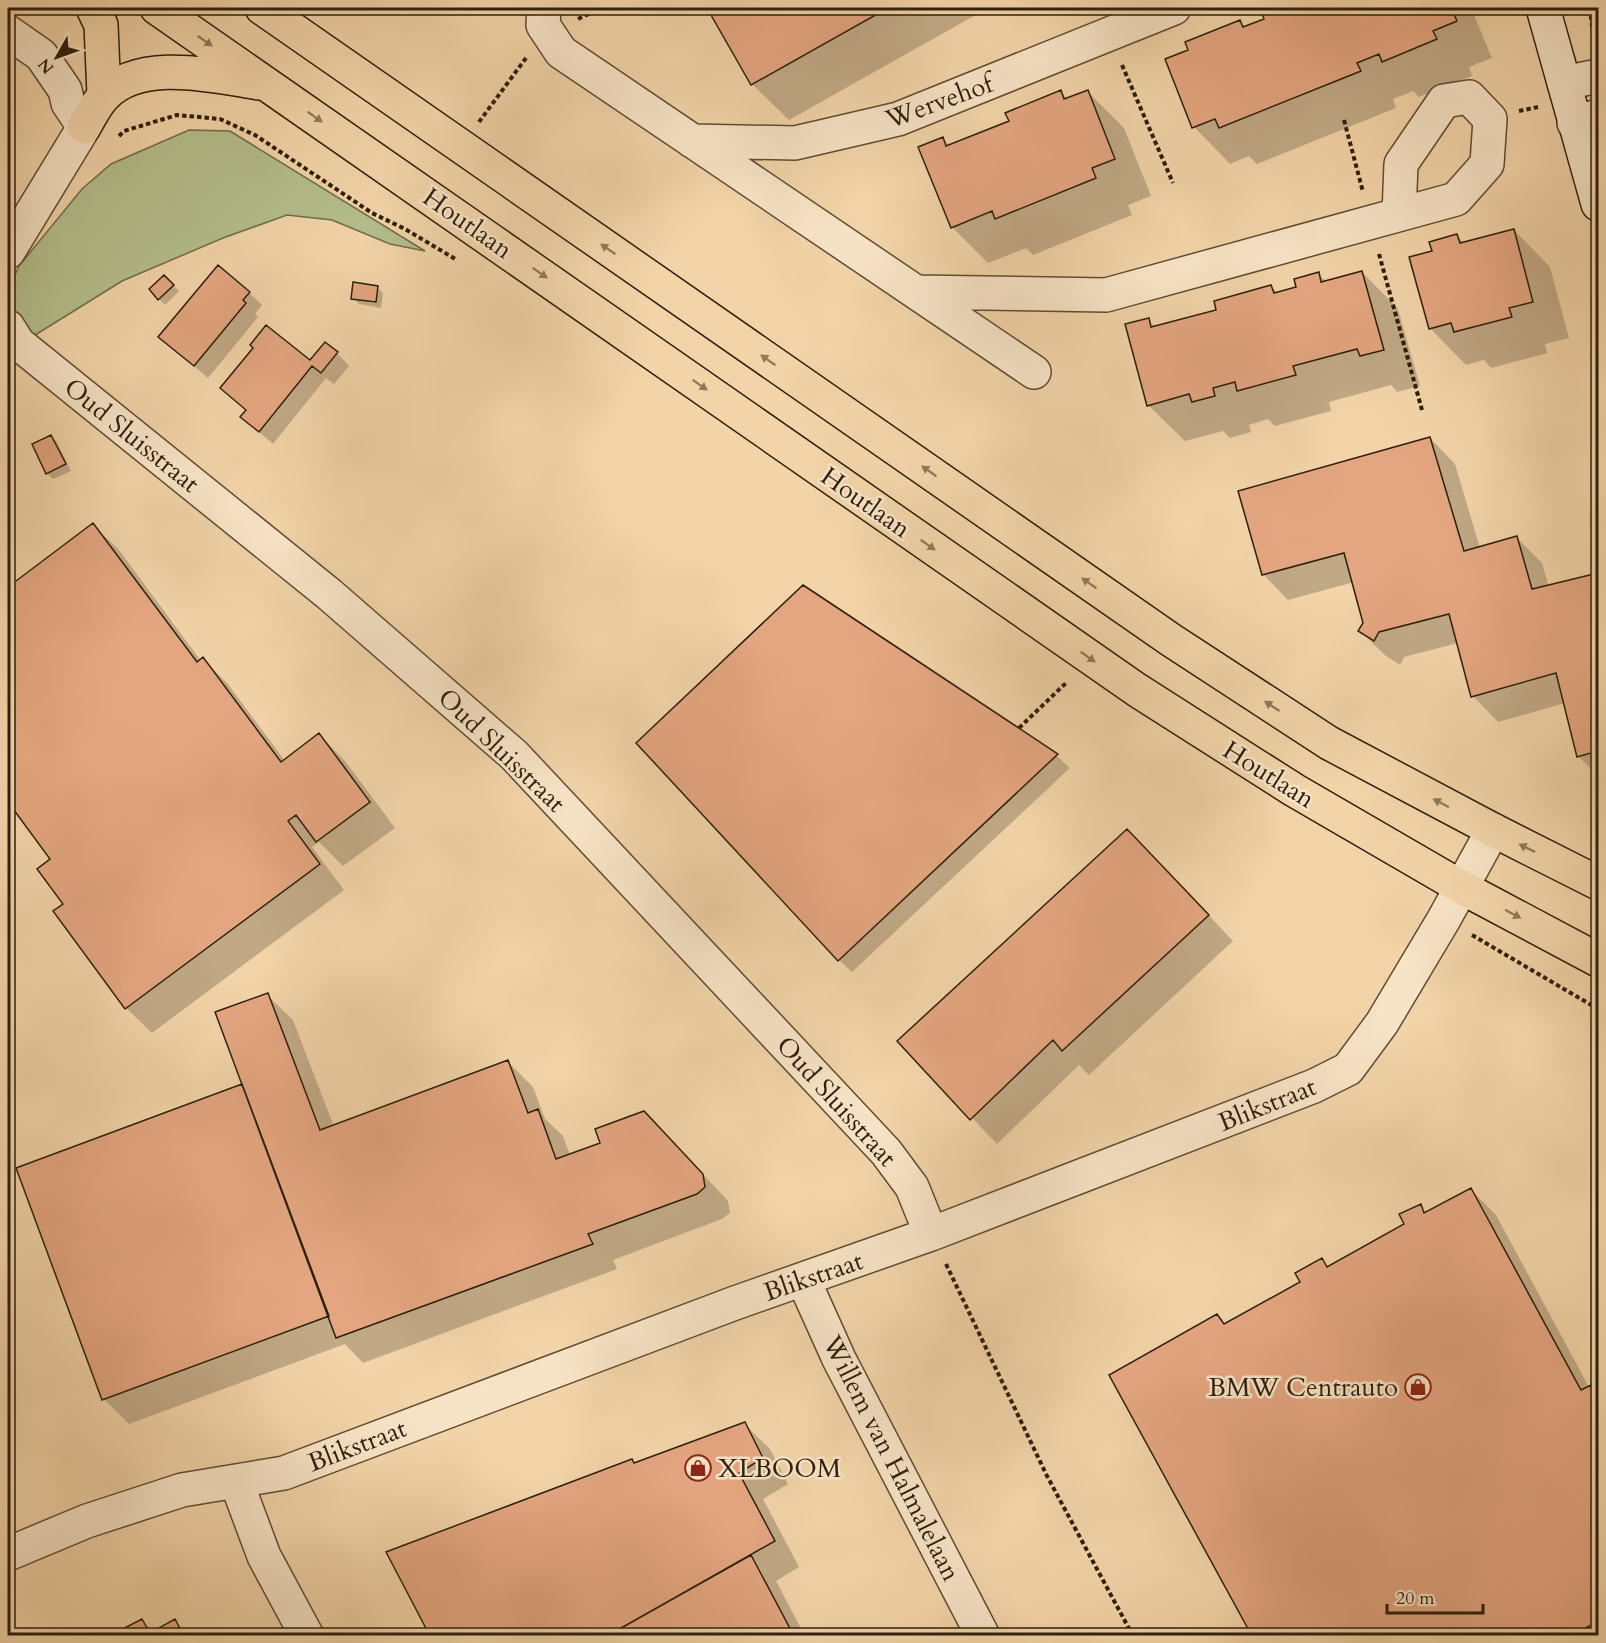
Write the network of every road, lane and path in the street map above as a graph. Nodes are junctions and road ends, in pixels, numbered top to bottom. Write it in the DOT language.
graph roads {
  1 [pos="93,8"];
  2 [pos="157,8"];
  3 [pos="262,8"];
  4 [pos="601,8"];
  5 [pos="1174,8"];
  6 [pos="1543,8"];
  7 [pos="1590,8"];
  8 [pos="545,19"];
  9 [pos="8,32"];
  10 [pos="1108,34"];
  11 [pos="1597,62"];
  12 [pos="267,84"];
  13 [pos="104,95"];
  14 [pos="1576,105"];
  15 [pos="177,115"];
  16 [pos="220,119"];
  17 [pos="1490,119"];
  18 [pos="1344,120"];
  19 [pos="84,127"];
  20 [pos="692,141"];
  21 [pos="461,146"];
  22 [pos="1173,183"];
  23 [pos="1599,204"];
  24 [pos="1385,218"];
  25 [pos="8,252"];
  26 [pos="916,292"];
  27 [pos="8,327"];
  28 [pos="1034,372"];
  29 [pos="1422,410"];
  30 [pos="1067,682"];
  31 [pos="1019,728"];
  32 [pos="1493,830"];
  33 [pos="1599,883"];
  34 [pos="1461,887"];
  35 [pos="1444,919"];
  36 [pos="1599,960"];
  37 [pos="1599,1009"];
  38 [pos="931,1234"];
  39 [pos="803,1280"];
  40 [pos="236,1481"];
  41 [pos="8,1554"];
  42 [pos="306,1635"];
  43 [pos="983,1635"];
  44 [pos="1133,1635"];
  1 -- 13 [label="main road"];
  2 -- 12 [label="main road, Houtlaan, one-way"];
  3 -- 21 [label="main road"];
  4 -- 8 [label="path"];
  5 -- 10 [label="street, Wervehof"];
  6 -- 14 [label="street"];
  7 -- 11 [label="path"];
  8 -- 20 [label="street"];
  8 -- 21 [label="path"];
  9 -- 19 [label="street"];
  10 -- 20 [label="street, Wervehof"];
  10 -- 22 [label="path"];
  11 -- 14 [label="street"];
  12 -- 13 [label="main road"];
  12 -- 34 [label="main road, Houtlaan, one-way"];
  13 -- 19 [label="main road"];
  14 -- 17 [label="path"];
  14 -- 23 [label="street"];
  15 -- 16 [label="path"];
  17 -- 24 [label="street"];
  17 -- 24 [label="street"];
  18 -- 24 [label="path"];
  19 -- 25 [label="street"];
  20 -- 26 [label="street"];
  32 -- 21 [label="main road, one-way"];
  24 -- 26 [label="street"];
  24 -- 29 [label="path"];
  26 -- 28 [label="street"];
  27 -- 38 [label="street, Oud Sluisstraat"];
  30 -- 31 [label="path"];
  33 -- 32 [label="main road, one-way"];
  32 -- 34 [label="street, Blikstraat"];
  34 -- 35 [label="street, Blikstraat"];
  34 -- 36 [label="main road, Houtlaan, one-way"];
  35 -- 37 [label="path"];
  35 -- 38 [label="street, Blikstraat"];
  38 -- 39 [label="street, Blikstraat"];
  38 -- 44 [label="path"];
  39 -- 40 [label="street, Blikstraat"];
  39 -- 43 [label="street, Willem van Halmalelaan"];
  40 -- 41 [label="street, Blikstraat"];
  40 -- 42 [label="street"];
}
